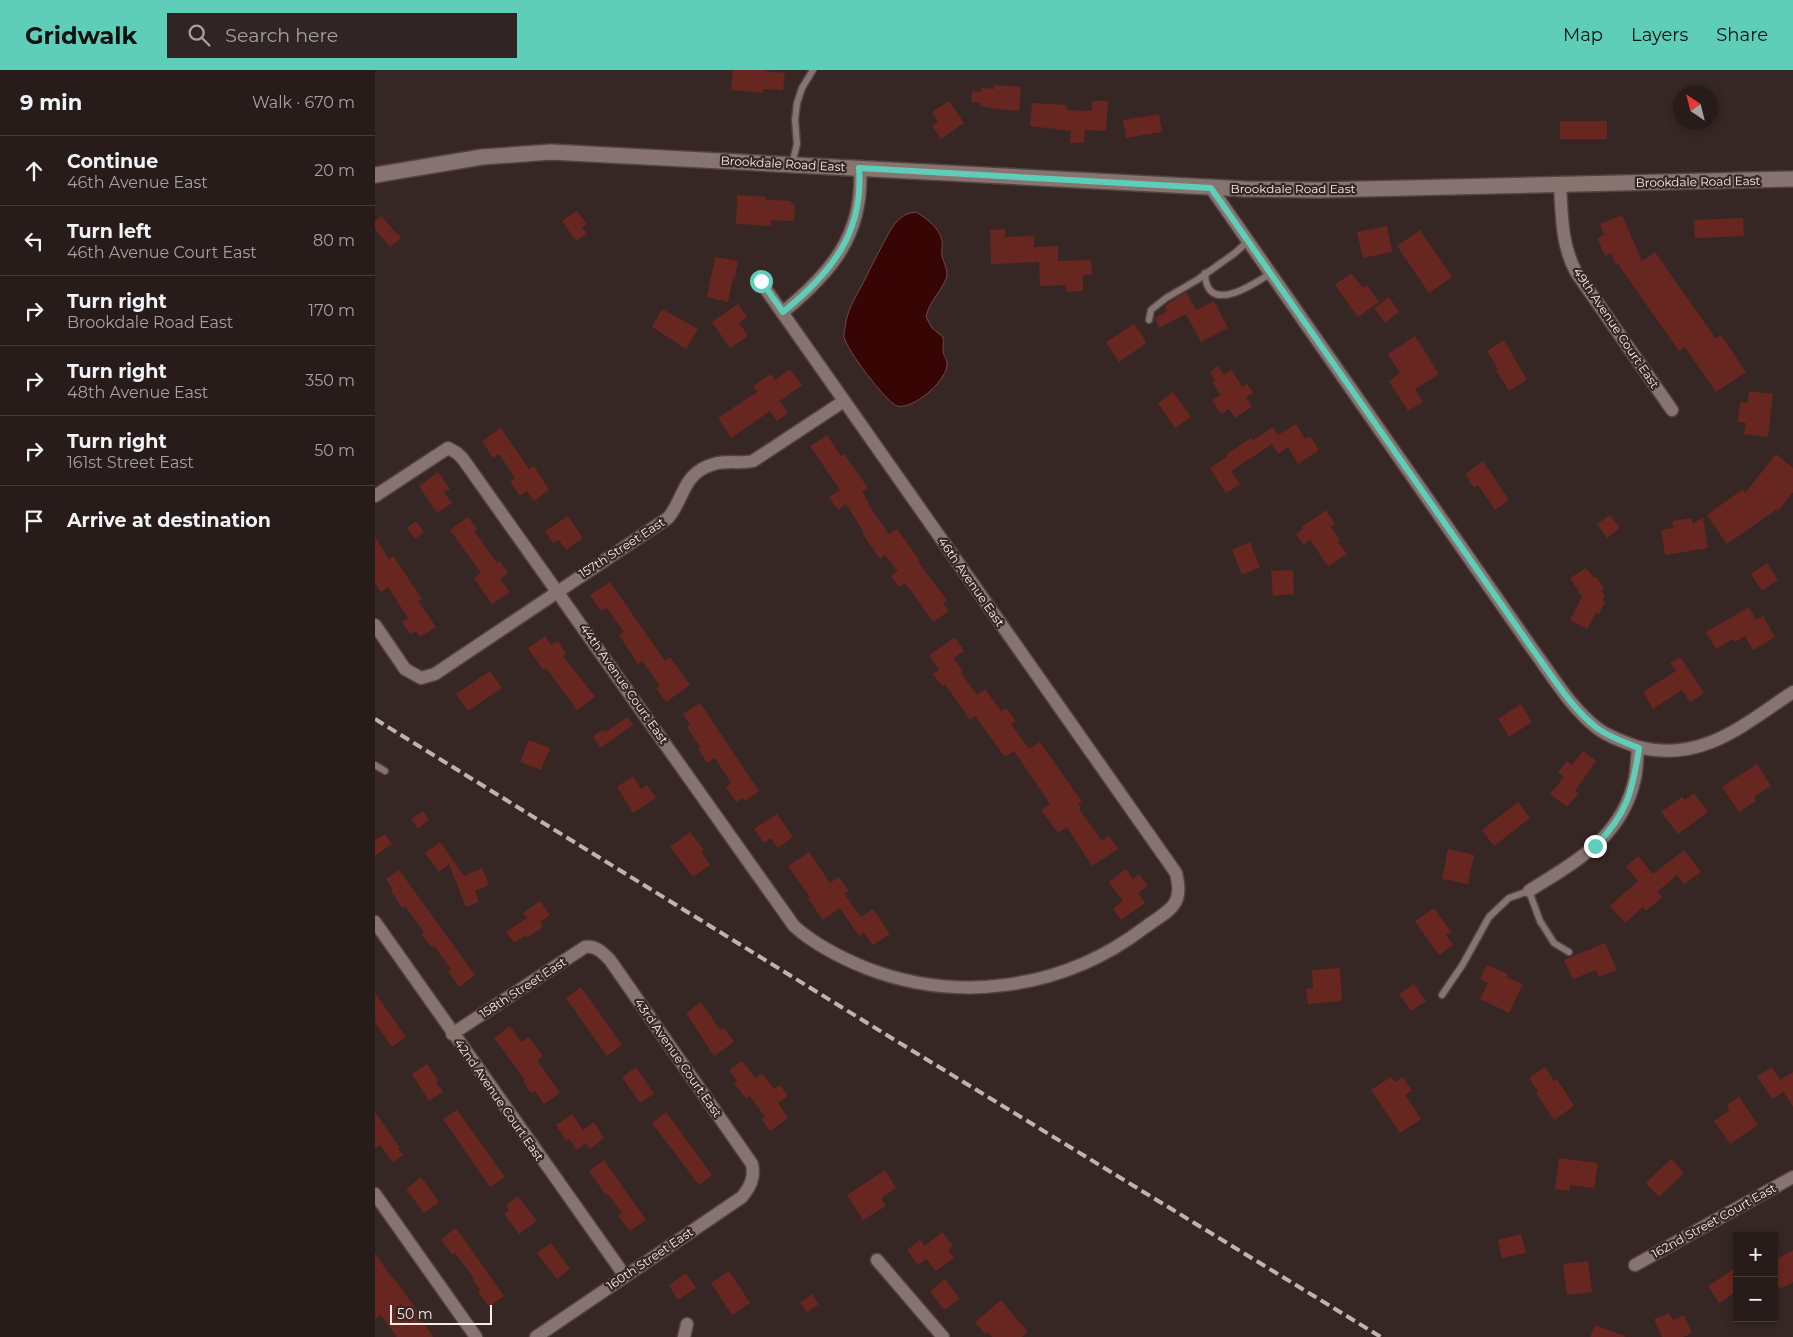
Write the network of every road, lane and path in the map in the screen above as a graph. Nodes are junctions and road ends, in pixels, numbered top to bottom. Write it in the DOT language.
graph roads {
  1 [pos="813,70"];
  2 [pos="791,164"];
  3 [pos="859,168"];
  4 [pos="375,176"];
  5 [pos="1793,180"];
  6 [pos="1560,185"];
  7 [pos="1211,188"];
  8 [pos="1248,241"];
  9 [pos="1271,273"];
  10 [pos="1205,274"];
  11 [pos="761,281"];
  12 [pos="783,312"];
  13 [pos="1149,320"];
  14 [pos="844,401"];
  15 [pos="1672,410"];
  16 [pos="375,496"];
  17 [pos="558,591"];
  18 [pos="375,626"];
  19 [pos="1793,692"];
  20 [pos="1639,748"];
  21 [pos="375,765"];
  22 [pos="385,770"];
  23 [pos="1529,891"];
  24 [pos="375,922"];
  25 [pos="794,926"];
  26 [pos="594,947"];
  27 [pos="1569,952"];
  28 [pos="1442,995"];
  29 [pos="452,1034"];
  30 [pos="754,1174"];
  31 [pos="1793,1177"];
  32 [pos="375,1194"];
  33 [pos="877,1260"];
  34 [pos="1635,1265"];
  35 [pos="625,1276"];
  36 [pos="687,1324"];
  37 [pos="476,1337"];
  38 [pos="535,1337"];
  39 [pos="684,1337"];
  40 [pos="943,1337"];
  1 -- 2 [label="lane"];
  2 -- 3 [label="main road, Brookdale Road East"];
  2 -- 4 [label="main road, Brookdale Road East"];
  3 -- 7 [label="main road, Brookdale Road East"];
  3 -- 12 [label="street"];
  5 -- 6 [label="main road, Brookdale Road East"];
  6 -- 7 [label="main road, Brookdale Road East"];
  6 -- 15 [label="street, 49th Avenue Court East"];
  7 -- 8 [label="street"];
  8 -- 9 [label="street"];
  8 -- 10 [label="lane"];
  9 -- 10 [label="lane"];
  9 -- 20 [label="street"];
  10 -- 13 [label="lane"];
  11 -- 12 [label="street, 46th Avenue East"];
  12 -- 14 [label="street, 46th Avenue East"];
  14 -- 17 [label="street, 157th Street East"];
  14 -- 25 [label="street, 46th Avenue East"];
  16 -- 17 [label="street, 44th Avenue Court East"];
  17 -- 18 [label="street, 157th Street East"];
  17 -- 25 [label="street, 44th Avenue Court East"];
  19 -- 20 [label="street"];
  20 -- 23 [label="street"];
  21 -- 22 [label="lane"];
  23 -- 27 [label="lane"];
  23 -- 28 [label="lane"];
  24 -- 29 [label="street, 42nd Avenue Court East"];
  26 -- 29 [label="street, 158th Street East"];
  26 -- 30 [label="street, 43rd Avenue Court East"];
  29 -- 35 [label="street, 42nd Avenue Court East"];
  30 -- 35 [label="street, 160th Street East"];
  31 -- 34 [label="street, 162nd Street Court East"];
  32 -- 37 [label="street"];
  33 -- 40 [label="street"];
  35 -- 38 [label="street, 160th Street East"];
  36 -- 39 [label="street"];
}
